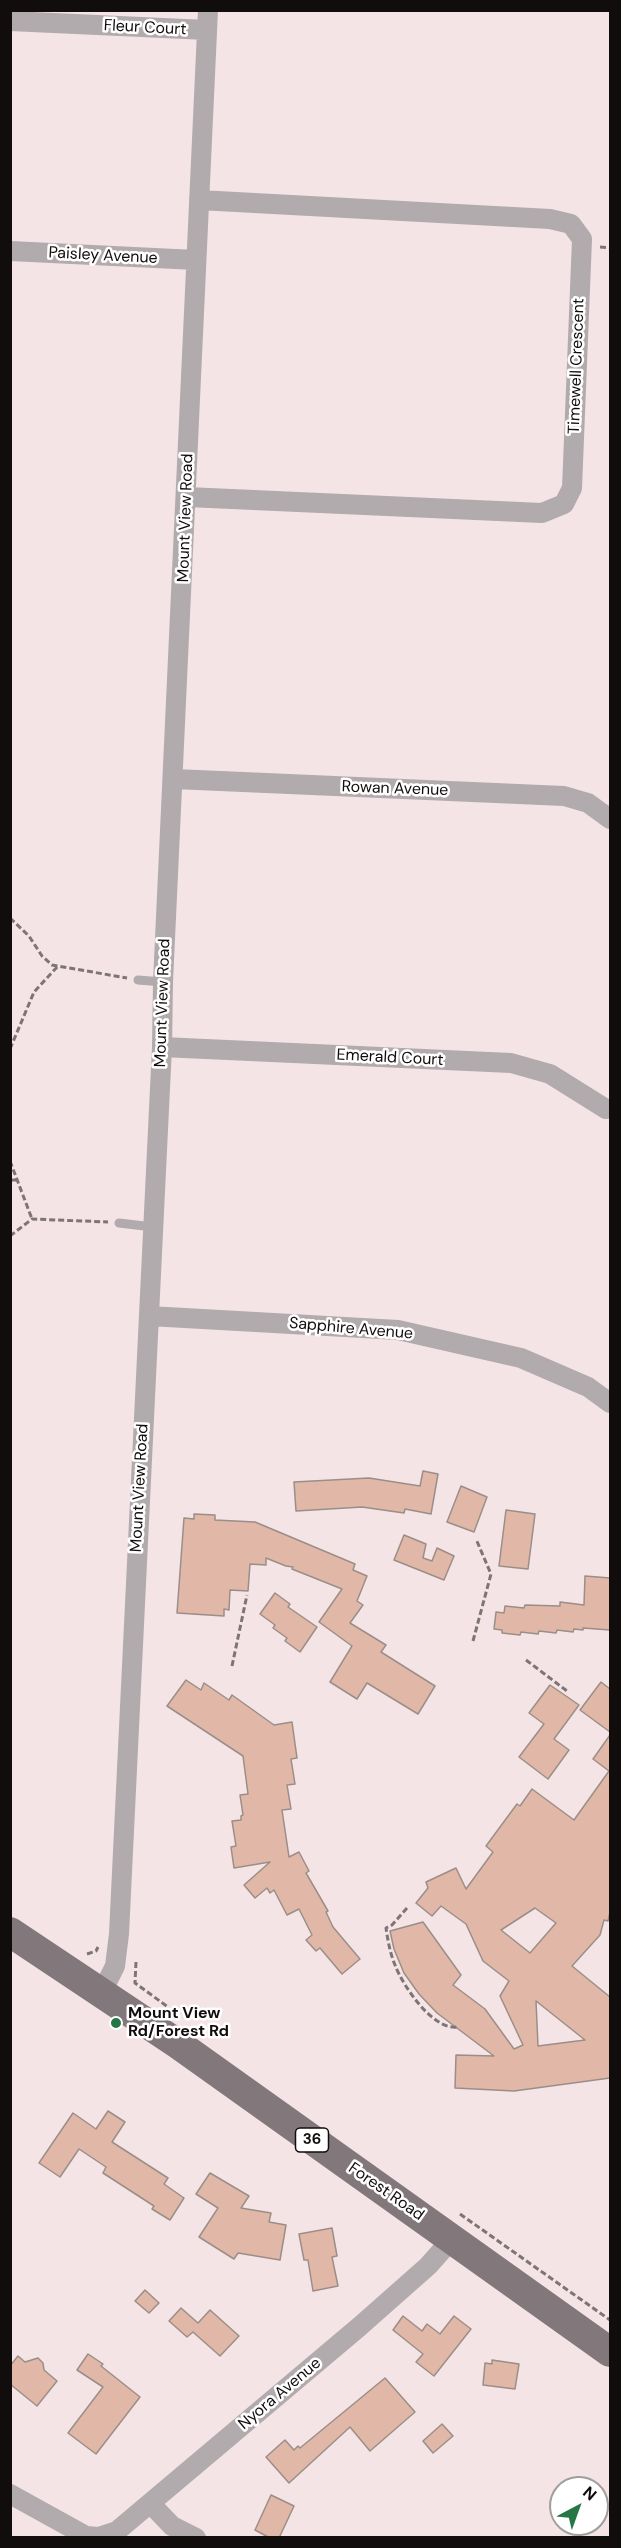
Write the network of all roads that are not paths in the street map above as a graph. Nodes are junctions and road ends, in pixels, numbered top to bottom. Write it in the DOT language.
graph roads {
  1 [pos="208,10"];
  2 [pos="10,21"];
  3 [pos="207,30"];
  4 [pos="199,200"];
  5 [pos="10,251"];
  6 [pos="196,260"];
  7 [pos="187,497"];
  8 [pos="174,779"];
  9 [pos="610,819"];
  10 [pos="138,980"];
  11 [pos="163,982"];
  12 [pos="162,1047"];
  13 [pos="606,1109"];
  14 [pos="119,1223"];
  15 [pos="153,1227"];
  16 [pos="149,1316"];
  17 [pos="610,1403"];
  18 [pos="10,1932"];
  19 [pos="102,1992"];
  20 [pos="452,2239"];
  21 [pos="610,2352"];
  22 [pos="10,2494"];
  23 [pos="150,2504"];
  24 [pos="99,2537"];
  25 [pos="196,2538"];
  1 -- 3 [label="street, Mount View Road"];
  2 -- 3 [label="street, Fleur Court"];
  3 -- 4 [label="street, Mount View Road"];
  4 -- 6 [label="street, Mount View Road"];
  4 -- 7 [label="street, Timewell Crescent"];
  5 -- 6 [label="street, Paisley Avenue"];
  6 -- 7 [label="street, Mount View Road"];
  7 -- 8 [label="street, Mount View Road"];
  8 -- 9 [label="street, Rowan Avenue"];
  8 -- 11 [label="street, Mount View Road"];
  10 -- 11 [label="lane"];
  11 -- 12 [label="street, Mount View Road"];
  12 -- 13 [label="street, Emerald Court"];
  12 -- 15 [label="street, Mount View Road"];
  14 -- 15 [label="lane"];
  15 -- 16 [label="street, Mount View Road"];
  16 -- 17 [label="street, Sapphire Avenue"];
  16 -- 19 [label="street, Mount View Road"];
  18 -- 19 [label="main road, Forest Road / 36"];
  19 -- 20 [label="main road, Forest Road / 36"];
  20 -- 21 [label="main road, Forest Road / 36"];
  20 -- 23 [label="street, Nyora Avenue"];
  22 -- 24 [label="street"];
  23 -- 24 [label="street, Nyora Avenue"];
  23 -- 25 [label="street"];
}
